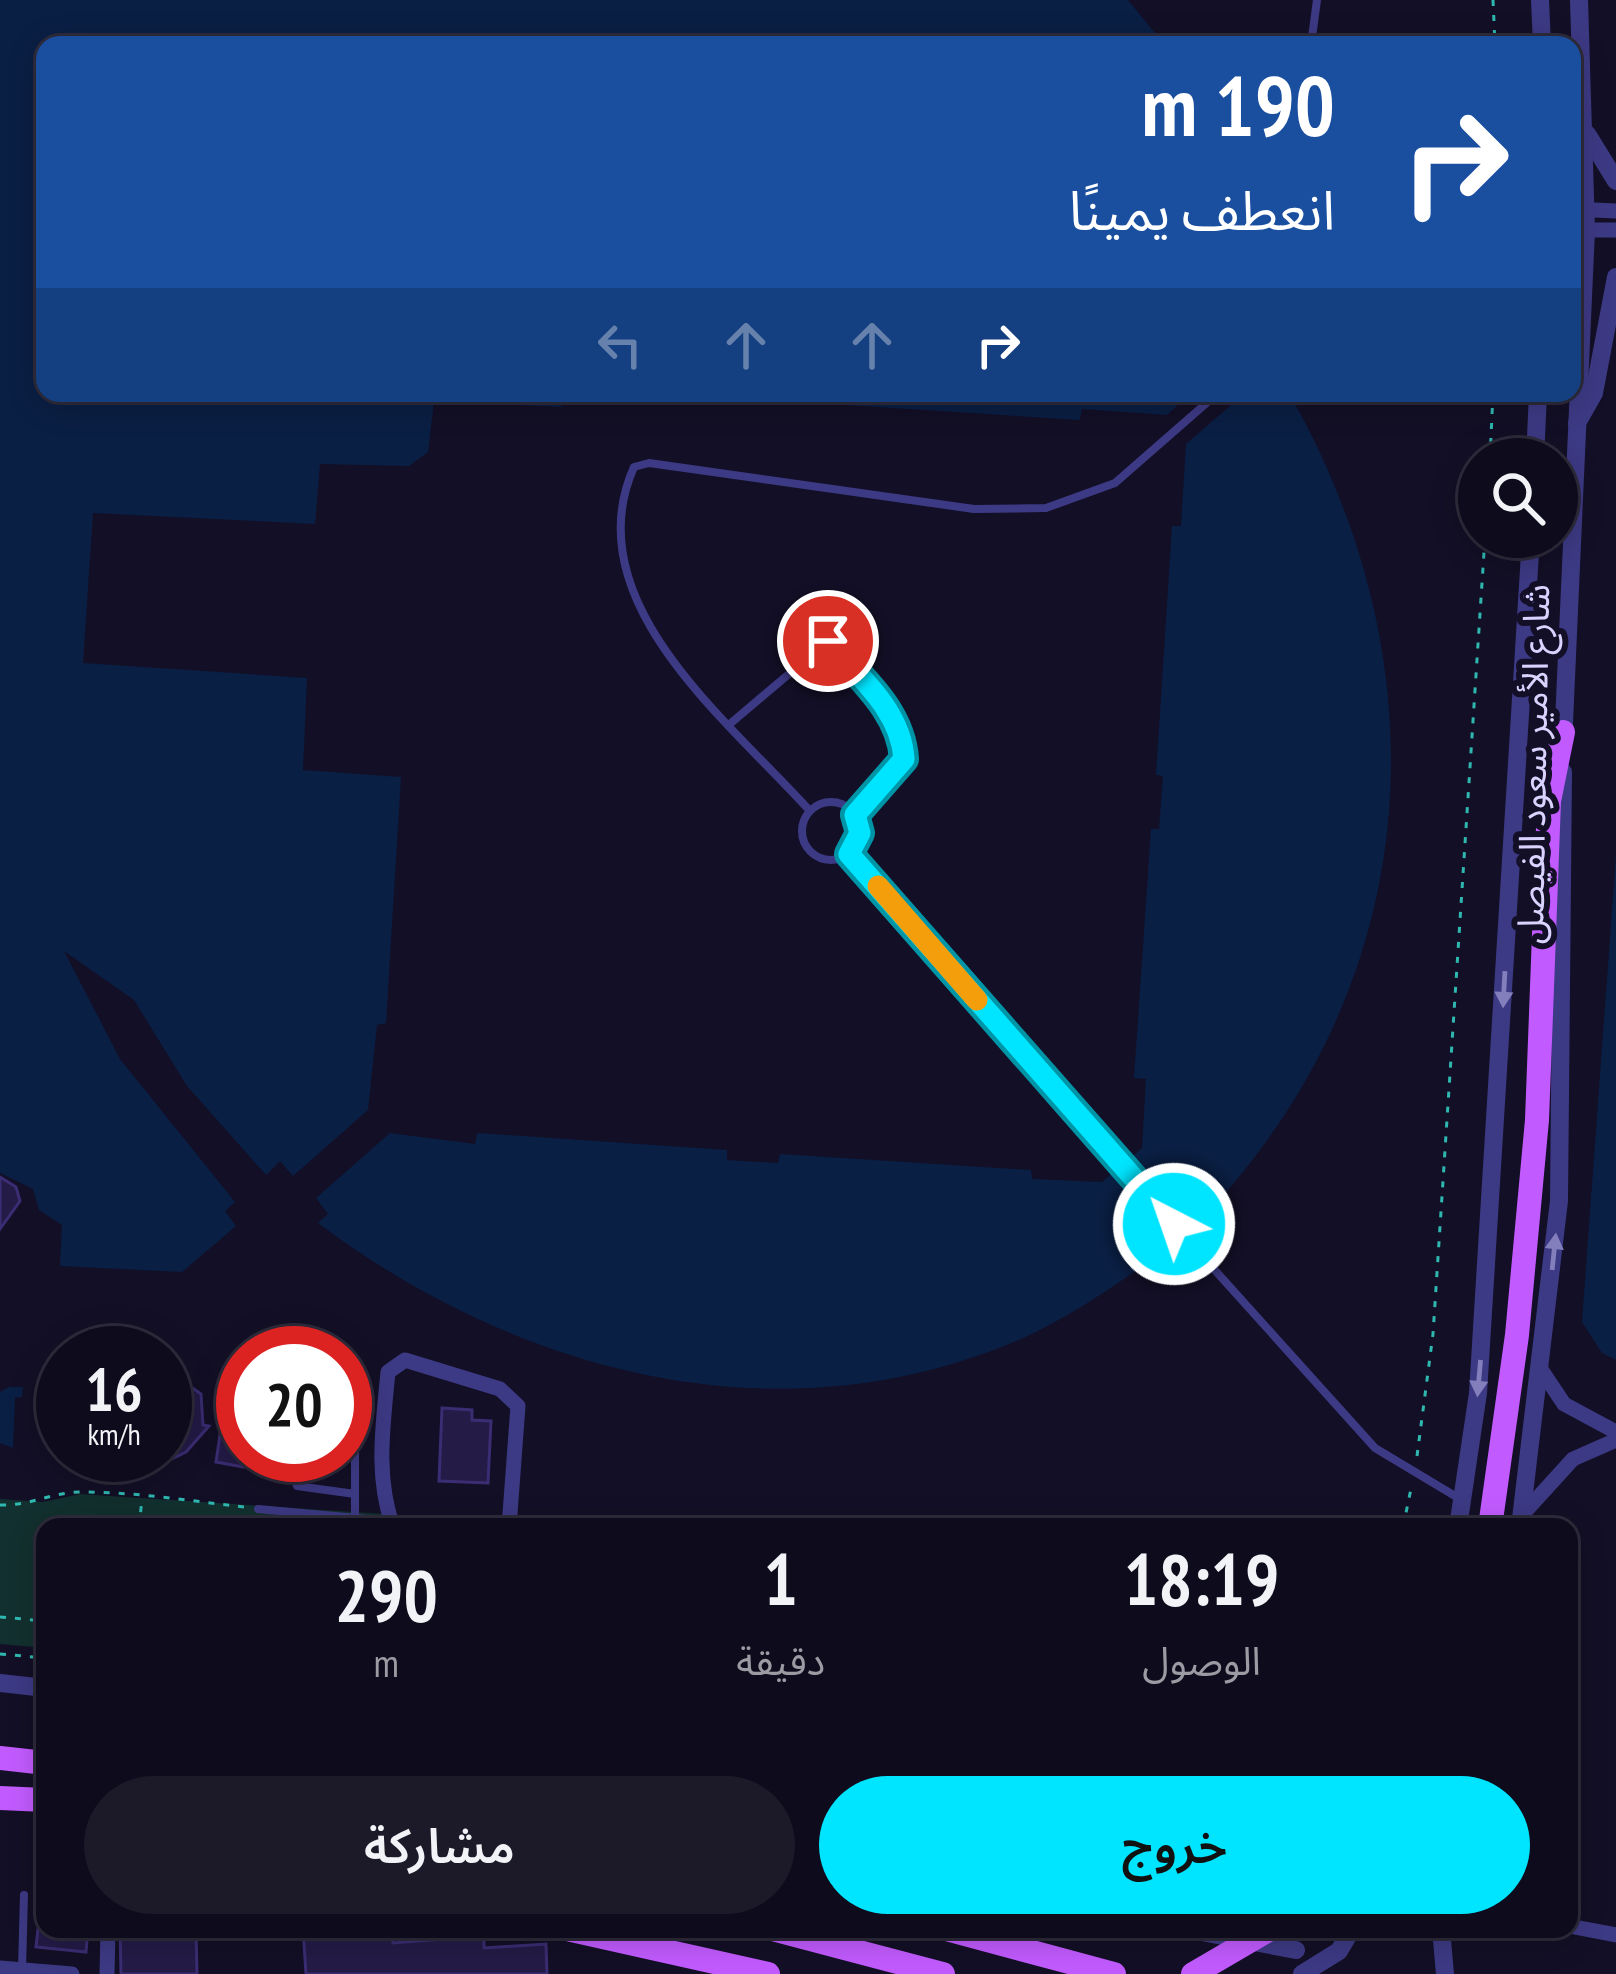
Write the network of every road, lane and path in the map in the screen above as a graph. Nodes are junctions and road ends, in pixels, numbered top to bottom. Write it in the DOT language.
graph roads {
  1 [pos="1317,0"];
  2 [pos="1493,0"];
  3 [pos="1540,0"];
  4 [pos="1579,0"];
  5 [pos="1312,36"];
  6 [pos="1495,36"];
  7 [pos="1542,36"];
  8 [pos="1581,36"];
  9 [pos="1581,43"];
  10 [pos="1585,130"];
  11 [pos="1616,181"];
  12 [pos="1581,189"];
  13 [pos="1616,211"];
  14 [pos="1581,219"];
  15 [pos="1581,220"];
  16 [pos="1616,230"];
  17 [pos="1616,278"];
  18 [pos="1208,402"];
  19 [pos="1493,402"];
  20 [pos="1538,402"];
  21 [pos="1577,402"];
  22 [pos="1577,423"];
  23 [pos="1491,438"];
  24 [pos="1536,438"];
  25 [pos="1484,558"];
  26 [pos="1530,558"];
  27 [pos="731,723"];
  28 [pos="1563,732"];
  29 [pos="810,811"];
  30 [pos="855,815"];
  31 [pos="849,854"];
  32 [pos="1173,1223"];
  33 [pos="1194,1247"];
  34 [pos="1540,1368"];
  35 [pos="1616,1436"];
  36 [pos="1415,1472"];
  37 [pos="296,1482"];
  38 [pos="355,1482"];
  39 [pos="355,1494"];
  40 [pos="142,1496"];
  41 [pos="1462,1500"];
  42 [pos="0,1505"];
  43 [pos="258,1509"];
  44 [pos="141,1518"];
  45 [pos="345,1518"];
  46 [pos="355,1518"];
  47 [pos="390,1518"];
  48 [pos="510,1518"];
  49 [pos="1404,1518"];
  50 [pos="1459,1518"];
  51 [pos="1491,1518"];
  52 [pos="1521,1518"];
  53 [pos="1524,1518"];
  54 [pos="0,1617"];
  55 [pos="36,1621"];
  56 [pos="0,1654"];
  57 [pos="36,1657"];
  58 [pos="0,1683"];
  59 [pos="36,1687"];
  60 [pos="0,1758"];
  61 [pos="36,1762"];
  62 [pos="0,1798"];
  63 [pos="36,1800"];
  64 [pos="24,1895"];
  65 [pos="1578,1928"];
  66 [pos="1616,1935"];
  67 [pos="108,1938"];
  68 [pos="607,1938"];
  69 [pos="806,1938"];
  70 [pos="980,1938"];
  71 [pos="1233,1938"];
  72 [pos="1255,1938"];
  73 [pos="1347,1938"];
  74 [pos="1442,1938"];
  75 [pos="1296,1950"];
  76 [pos="0,1968"];
  77 [pos="22,1970"];
  78 [pos="72,1974"];
  79 [pos="107,1974"];
  80 [pos="768,1974"];
  81 [pos="943,1974"];
  82 [pos="1114,1974"];
  83 [pos="1193,1974"];
  84 [pos="1302,1974"];
  85 [pos="1445,1974"];
  1 -- 5 [label="lane"];
  2 -- 6 [label="path"];
  3 -- 7 [label="street"];
  4 -- 8 [label="street, شارع الأمير سعود الفيصل"];
  9 -- 10 [label="street, شارع الأمير سعود الفيصل"];
  10 -- 11 [label="street"];
  10 -- 12 [label="street, شارع الأمير سعود الفيصل"];
  13 -- 14 [label="street"];
  15 -- 16 [label="street"];
  17 -- 22 [label="street"];
  18 -- 27 [label="lane"];
  19 -- 23 [label="path"];
  20 -- 24 [label="street"];
  21 -- 22 [label="street, شارع الأمير سعود الفيصل"];
  22 -- 28 [label="street, شارع الأمير سعود الفيصل"];
  25 -- 36 [label="path"];
  26 -- 41 [label="street, شارع الأمير سعود الفيصل, one-way"];
  27 -- 29 [label="lane"];
  27 -- 30 [label="lane"];
  34 -- 28 [label="street, شارع الأمير سعود الفيصل, one-way"];
  28 -- 51 [label="main road"];
  29 -- 30 [label="lane"];
  29 -- 31 [label="lane"];
  30 -- 31 [label="lane"];
  31 -- 32 [label="lane"];
  33 -- 36 [label="lane"];
  34 -- 35 [label="street"];
  34 -- 52 [label="street, شارع الأمير سعود الفيصل"];
  35 -- 53 [label="street"];
  36 -- 41 [label="lane"];
  36 -- 49 [label="path"];
  37 -- 39 [label="lane"];
  38 -- 39 [label="lane"];
  39 -- 46 [label="lane"];
  40 -- 42 [label="path"];
  40 -- 43 [label="path"];
  40 -- 44 [label="path"];
  41 -- 50 [label="street, شارع الأمير سعود الفيصل"];
  43 -- 45 [label="lane"];
  47 -- 48 [label="street"];
  54 -- 55 [label="path"];
  56 -- 57 [label="path"];
  58 -- 59 [label="street"];
  60 -- 61 [label="main road"];
  62 -- 63 [label="main road"];
  64 -- 77 [label="lane"];
  65 -- 66 [label="street"];
  67 -- 79 [label="street"];
  68 -- 80 [label="main road"];
  69 -- 81 [label="main road"];
  70 -- 82 [label="main road"];
  71 -- 75 [label="street"];
  72 -- 83 [label="main road, bridge"];
  73 -- 84 [label="street"];
  74 -- 85 [label="street"];
  76 -- 77 [label="street"];
  77 -- 78 [label="street"];
}
